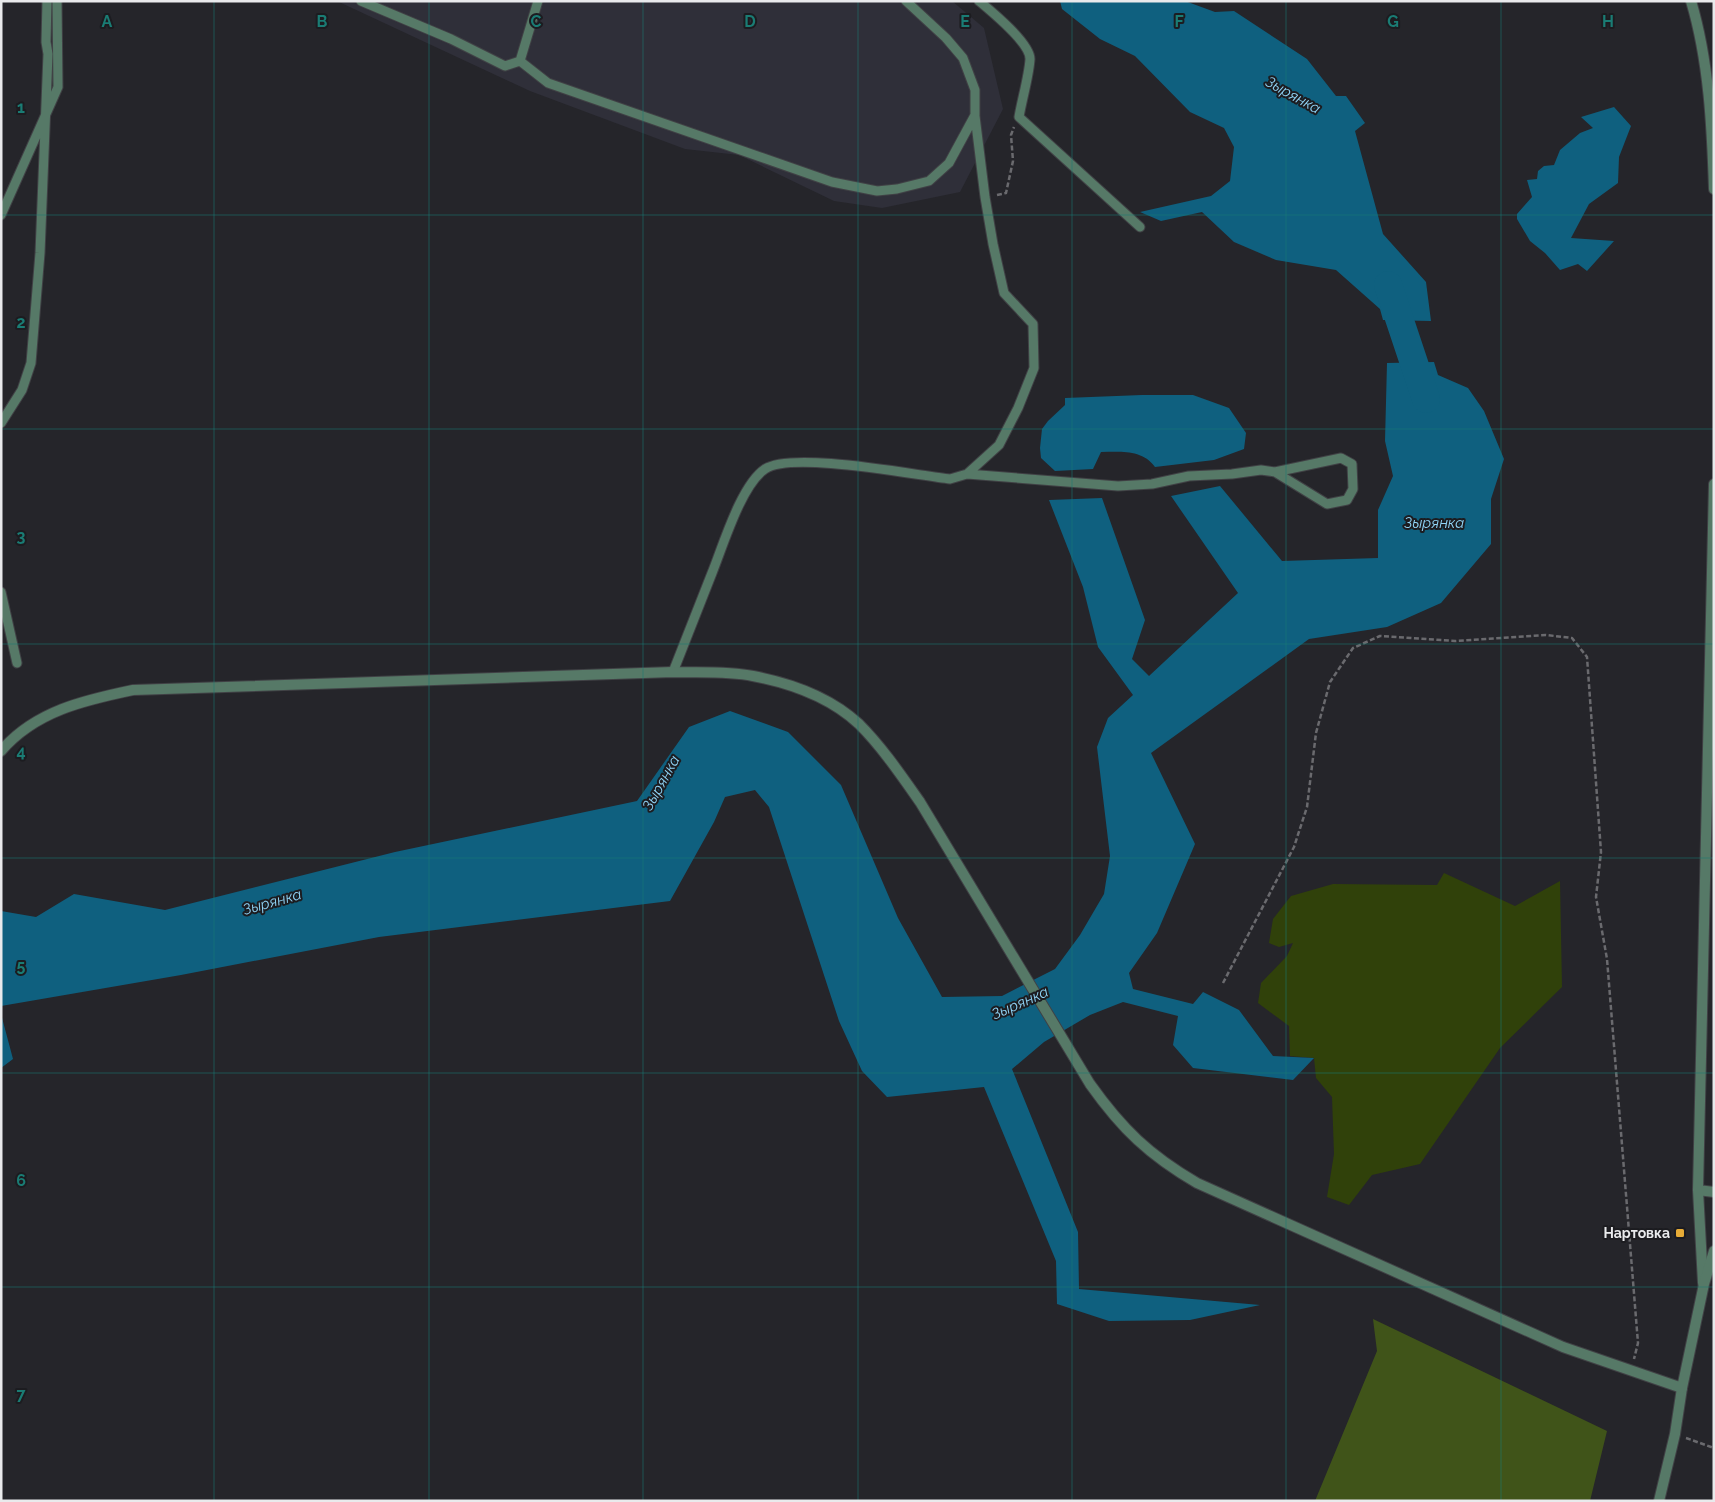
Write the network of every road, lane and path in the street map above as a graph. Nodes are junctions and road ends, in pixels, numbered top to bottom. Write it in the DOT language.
graph roads {
  1 [pos="47,1"];
  2 [pos="57,1"];
  3 [pos="361,1"];
  4 [pos="538,1"];
  5 [pos="906,1"];
  6 [pos="979,1"];
  7 [pos="1691,1"];
  8 [pos="520,60"];
  9 [pos="975,115"];
  10 [pos="1019,117"];
  11 [pos="1714,189"];
  12 [pos="985,197"];
  13 [pos="1,215"];
  14 [pos="1140,227"];
  15 [pos="1,423"];
  16 [pos="1275,472"];
  17 [pos="967,474"];
  18 [pos="1714,484"];
  19 [pos="1,592"];
  20 [pos="17,663"];
  21 [pos="673,672"];
  22 [pos="1,751"];
  23 [pos="1223,982"];
  24 [pos="1698,1190"];
  25 [pos="1714,1192"];
  26 [pos="1714,1251"];
  27 [pos="1704,1284"];
  28 [pos="1631,1370"];
  29 [pos="1682,1388"];
  30 [pos="1675,1434"];
  31 [pos="1714,1448"];
  32 [pos="1658,1501"];
  1 -- 15 [label="lane"];
  2 -- 13 [label="lane"];
  3 -- 8 [label="lane"];
  4 -- 8 [label="lane"];
  5 -- 9 [label="lane"];
  6 -- 10 [label="lane"];
  7 -- 11 [label="street"];
  8 -- 9 [label="lane"];
  9 -- 12 [label="lane"];
  10 -- 12 [label="path"];
  10 -- 14 [label="lane"];
  12 -- 17 [label="lane"];
  16 -- 16 [label="lane"];
  16 -- 17 [label="lane"];
  17 -- 21 [label="lane"];
  18 -- 24 [label="street"];
  19 -- 20 [label="lane"];
  21 -- 22 [label="street"];
  21 -- 28 [label="street"];
  23 -- 28 [label="path"];
  24 -- 25 [label="street"];
  24 -- 27 [label="street"];
  26 -- 27 [label="street"];
  27 -- 29 [label="street"];
  28 -- 29 [label="street"];
  29 -- 30 [label="street"];
  30 -- 31 [label="path"];
  30 -- 32 [label="street"];
}
